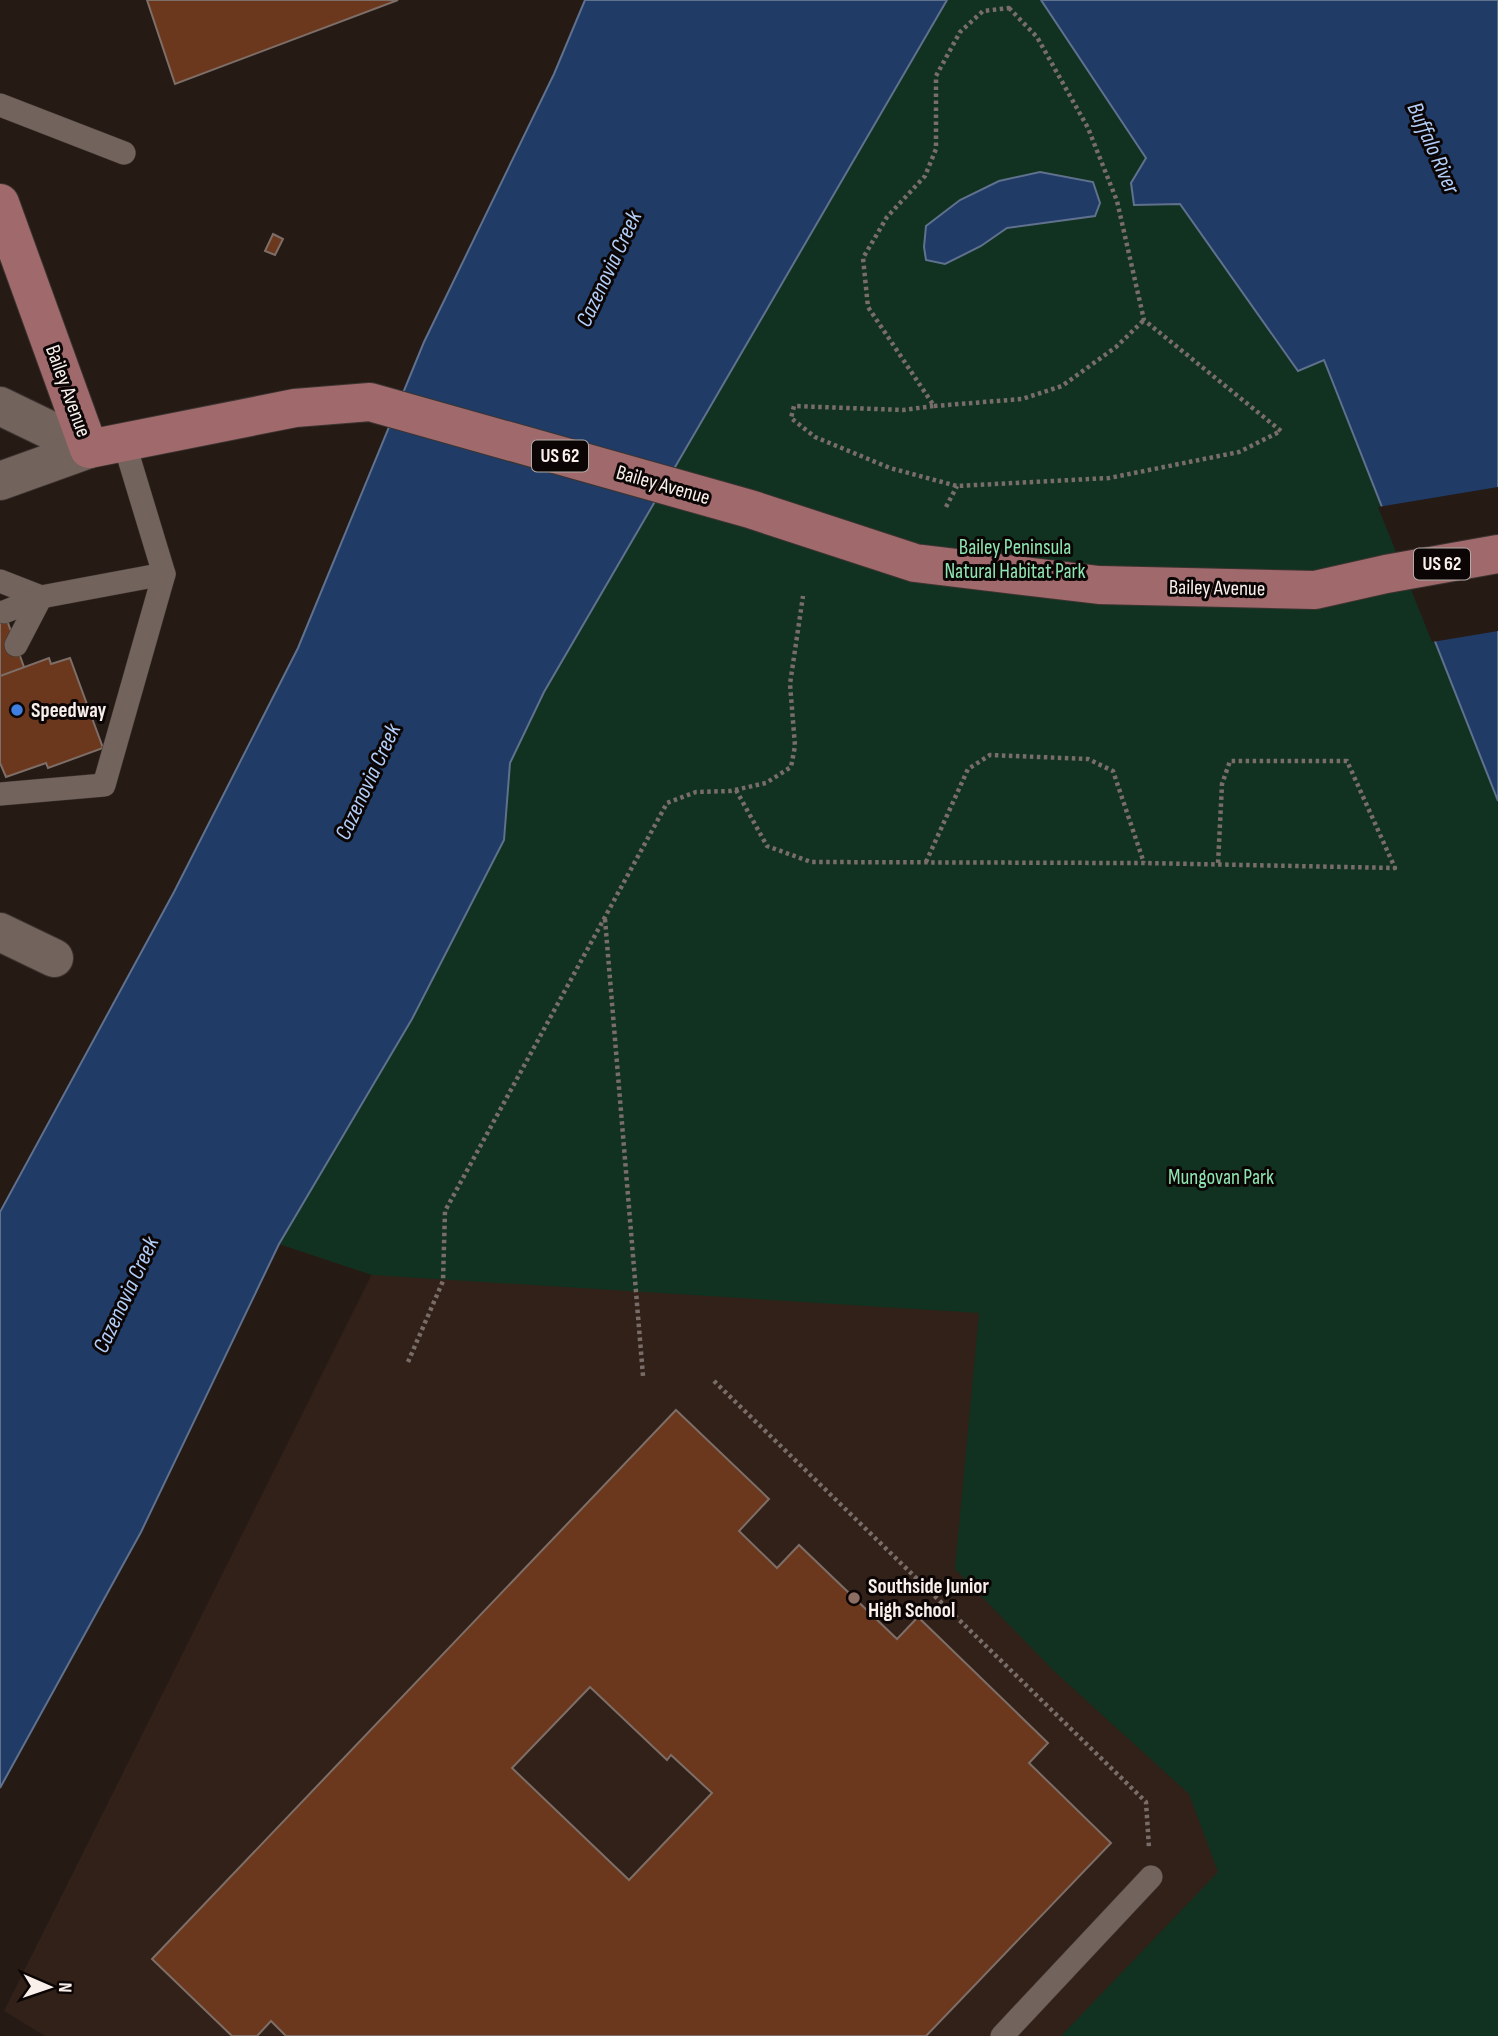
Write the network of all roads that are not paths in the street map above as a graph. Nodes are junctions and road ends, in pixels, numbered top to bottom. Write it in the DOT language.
graph roads {
  1 [pos="0,105"];
  2 [pos="124,153"];
  3 [pos="0,203"];
  4 [pos="0,406"];
  5 [pos="106,446"];
  6 [pos="0,481"];
  7 [pos="1498,554"];
  8 [pos="164,574"];
  9 [pos="0,581"];
  10 [pos="41,597"];
  11 [pos="4,612"];
  12 [pos="16,645"];
  13 [pos="0,794"];
  14 [pos="0,932"];
  15 [pos="54,958"];
  16 [pos="1151,1877"];
  17 [pos="1002,2036"];
  1 -- 2 [label="lane"];
  3 -- 5 [label="main road, Bailey Avenue"];
  4 -- 5 [label="street"];
  5 -- 6 [label="street"];
  5 -- 7 [label="main road, Bailey Avenue / US 62"];
  5 -- 8 [label="lane"];
  8 -- 10 [label="lane"];
  8 -- 13 [label="lane"];
  9 -- 10 [label="lane"];
  10 -- 11 [label="lane"];
  10 -- 12 [label="lane"];
  14 -- 15 [label="street"];
  16 -- 17 [label="lane"];
}
